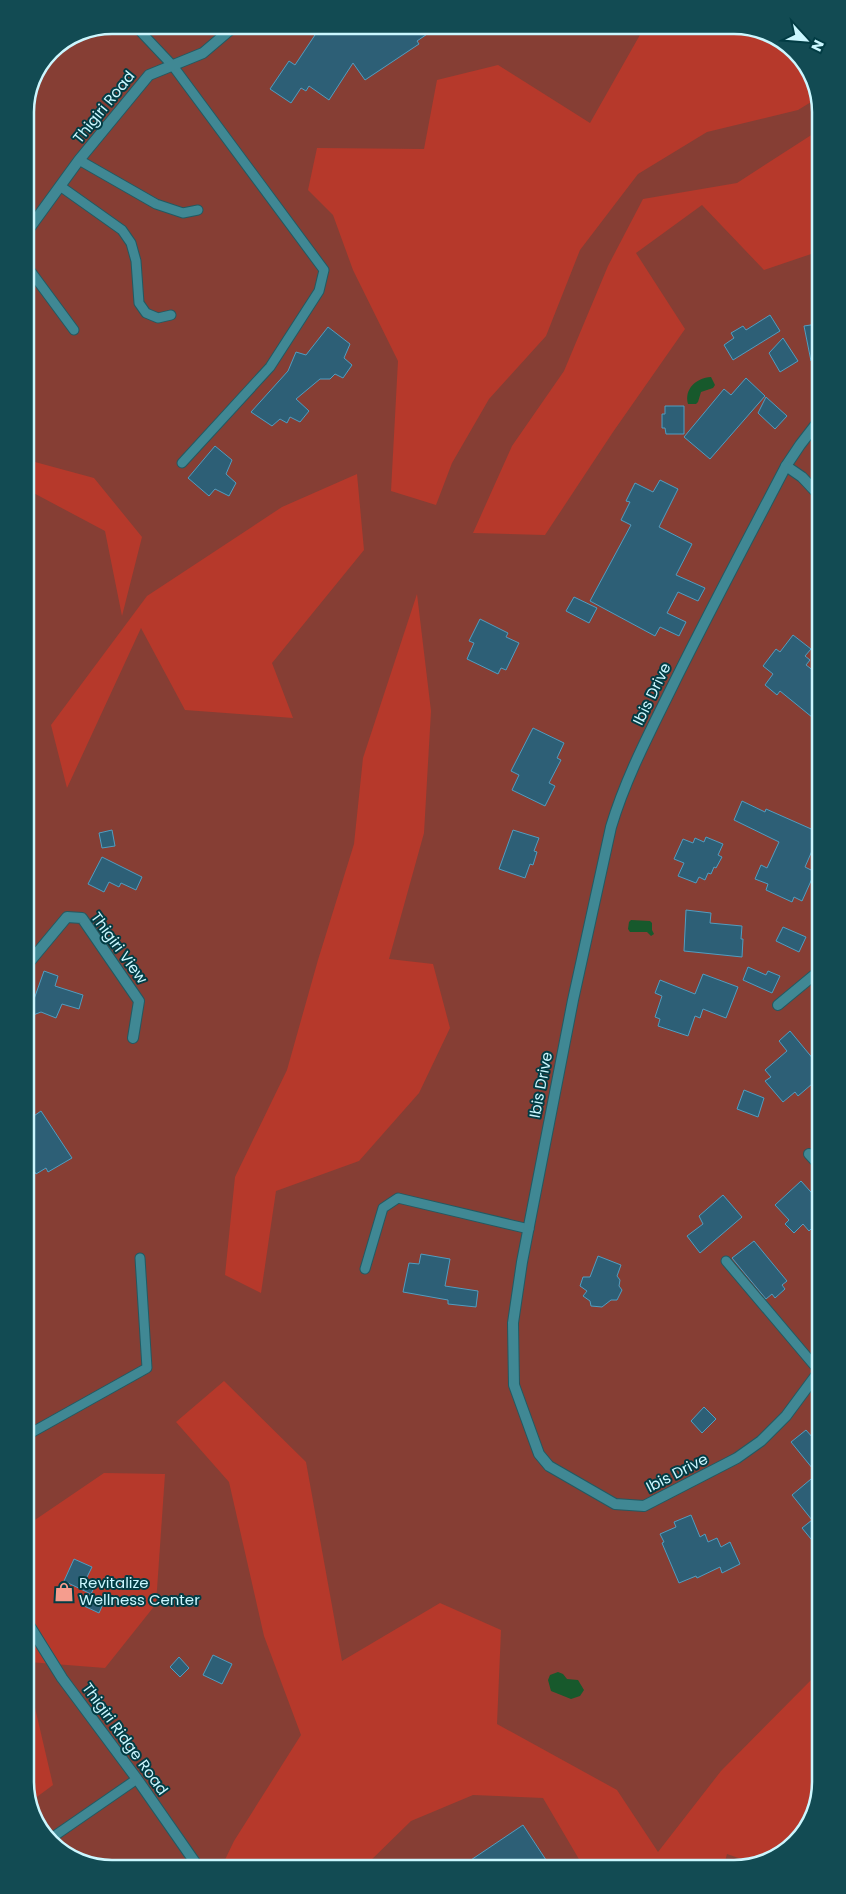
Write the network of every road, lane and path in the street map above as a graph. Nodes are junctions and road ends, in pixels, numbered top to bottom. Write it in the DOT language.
graph roads {
  1 [pos="143,34"];
  2 [pos="225,34"];
  3 [pos="173,66"];
  4 [pos="79,160"];
  5 [pos="60,186"];
  6 [pos="198,210"];
  7 [pos="34,222"];
  8 [pos="34,275"];
  9 [pos="171,315"];
  10 [pos="74,330"];
  11 [pos="812,429"];
  12 [pos="182,463"];
  13 [pos="786,466"];
  14 [pos="812,488"];
  15 [pos="34,958"];
  16 [pos="812,977"];
  17 [pos="778,1005"];
  18 [pos="133,1038"];
  19 [pos="809,1154"];
  20 [pos="812,1157"];
  21 [pos="528,1229"];
  22 [pos="140,1258"];
  23 [pos="726,1261"];
  24 [pos="365,1269"];
  25 [pos="812,1362"];
  26 [pos="812,1380"];
  27 [pos="34,1431"];
  28 [pos="34,1633"];
  29 [pos="137,1779"];
  30 [pos="55,1835"];
  31 [pos="193,1860"];
  1 -- 3 [label="lane"];
  2 -- 3 [label="street, Thigiri Road"];
  3 -- 4 [label="street, Thigiri Road"];
  3 -- 12 [label="lane"];
  4 -- 5 [label="street, Thigiri Road"];
  4 -- 6 [label="lane"];
  5 -- 7 [label="street, Thigiri Road"];
  5 -- 9 [label="lane"];
  8 -- 10 [label="lane"];
  11 -- 13 [label="street, Ibis Drive"];
  13 -- 14 [label="street"];
  13 -- 21 [label="street, Ibis Drive"];
  15 -- 18 [label="street, Thigiri View"];
  16 -- 17 [label="street"];
  19 -- 20 [label="street"];
  21 -- 24 [label="lane"];
  21 -- 26 [label="street, Ibis Drive"];
  22 -- 27 [label="lane"];
  23 -- 25 [label="lane"];
  28 -- 29 [label="street, Thigiri Ridge Road"];
  29 -- 30 [label="lane"];
  29 -- 31 [label="street, Thigiri Ridge Road"];
}
